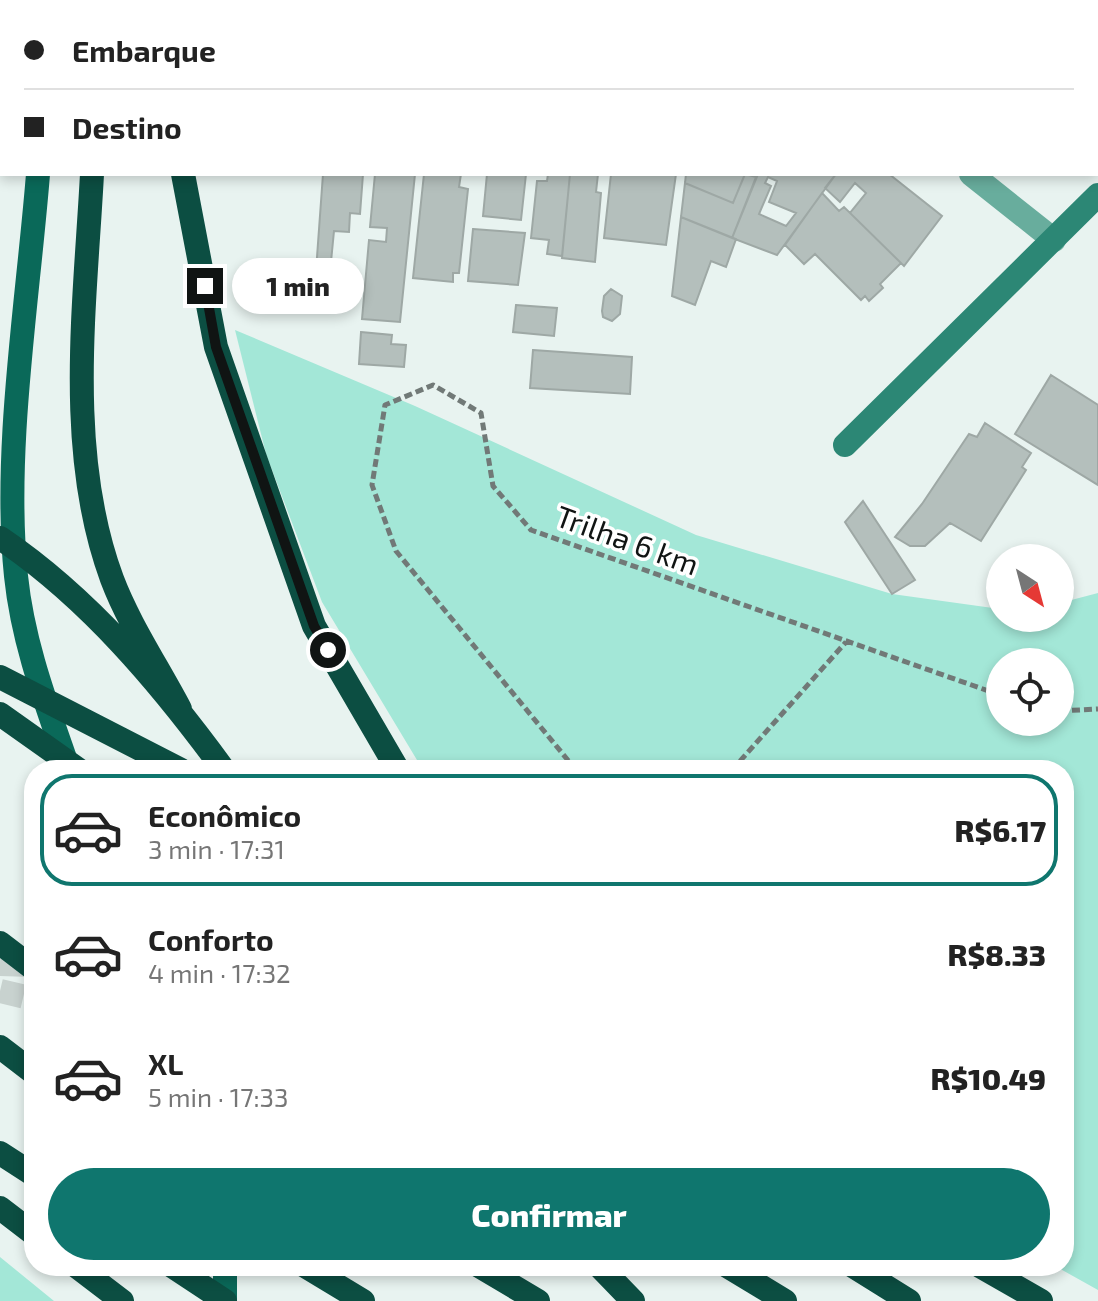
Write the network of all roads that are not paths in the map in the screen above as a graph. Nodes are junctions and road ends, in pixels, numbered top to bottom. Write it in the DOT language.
graph roads {
  1 [pos="38,176"];
  2 [pos="92,176"];
  3 [pos="183,176"];
  4 [pos="974,176"];
  5 [pos="1098,195"];
  6 [pos="1054,240"];
  7 [pos="845,445"];
  8 [pos="0,538"];
  9 [pos="0,677"];
  10 [pos="0,714"];
  11 [pos="184,715"];
  12 [pos="65,760"];
  13 [pos="66,760"];
  14 [pos="162,760"];
  15 [pos="217,760"];
  16 [pos="392,760"];
  17 [pos="0,943"];
  18 [pos="24,961"];
  19 [pos="0,1047"];
  20 [pos="24,1065"];
  21 [pos="0,1153"];
  22 [pos="24,1169"];
  23 [pos="0,1208"];
  24 [pos="24,1226"];
  25 [pos="89,1276"];
  26 [pos="187,1276"];
  27 [pos="225,1276"];
  28 [pos="322,1276"];
  29 [pos="496,1276"];
  30 [pos="609,1276"];
  31 [pos="744,1276"];
  32 [pos="869,1276"];
  33 [pos="997,1276"];
  34 [pos="122,1301"];
  35 [pos="225,1301"];
  36 [pos="363,1301"];
  37 [pos="538,1301"];
  38 [pos="633,1301"];
  39 [pos="785,1301"];
  40 [pos="909,1301"];
  41 [pos="1041,1301"];
  1 -- 13 [label="main road"];
  2 -- 11 [label="highway"];
  3 -- 16 [label="highway"];
  4 -- 6 [label="street"];
  5 -- 6 [label="street"];
  6 -- 7 [label="street"];
  8 -- 11 [label="highway"];
  9 -- 14 [label="highway"];
  10 -- 12 [label="highway"];
  11 -- 15 [label="highway"];
  17 -- 18 [label="highway"];
  19 -- 20 [label="highway"];
  21 -- 22 [label="highway"];
  23 -- 24 [label="highway"];
  25 -- 34 [label="highway"];
  26 -- 35 [label="highway"];
  27 -- 35 [label="main road"];
  28 -- 36 [label="highway"];
  29 -- 37 [label="highway"];
  30 -- 38 [label="highway"];
  31 -- 39 [label="highway"];
  32 -- 40 [label="highway"];
  33 -- 41 [label="highway"];
}
